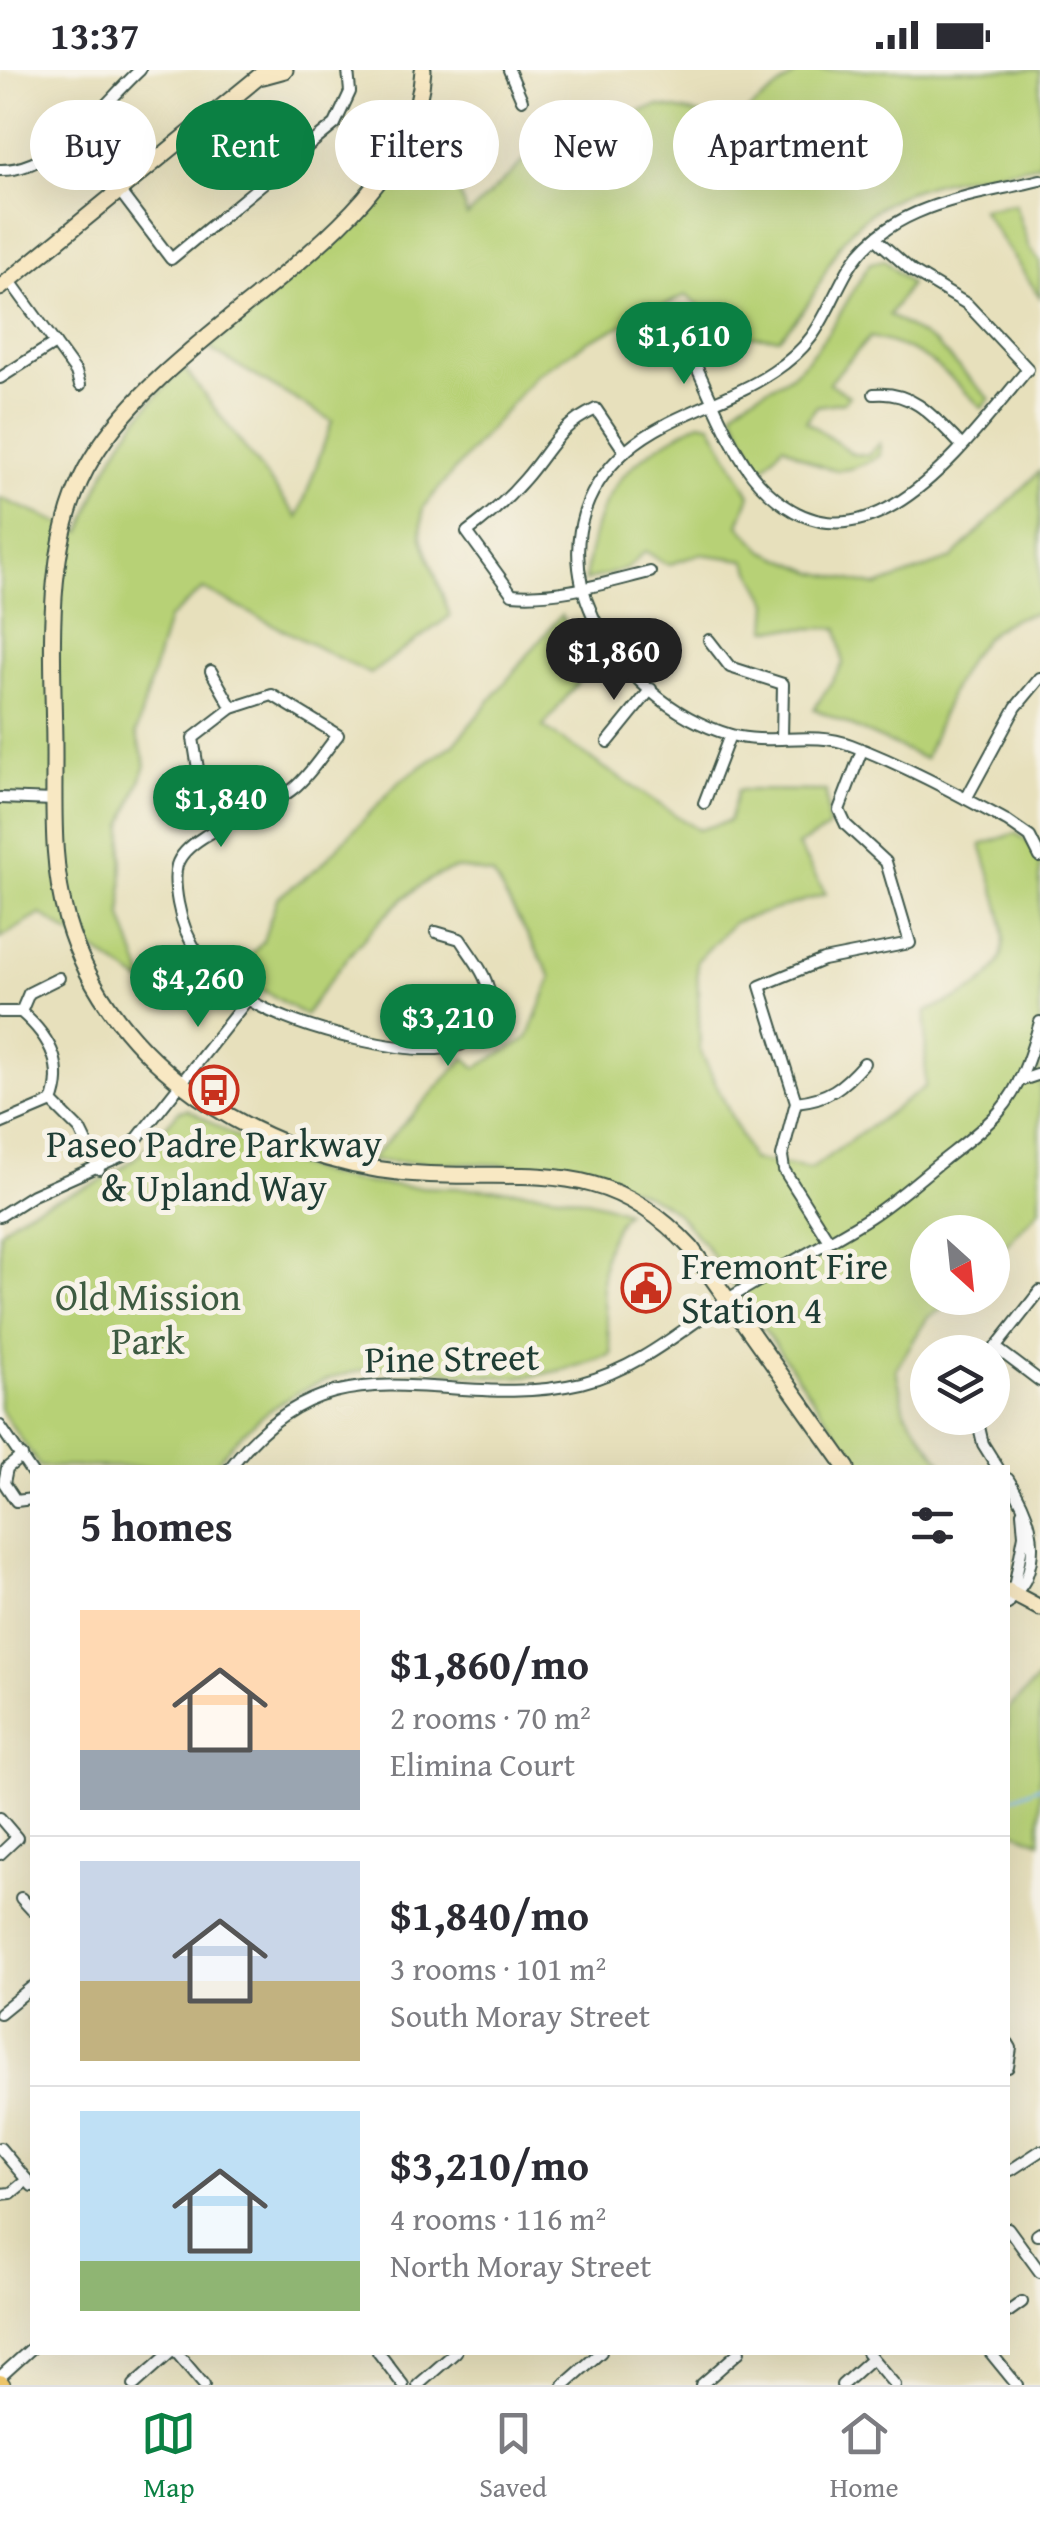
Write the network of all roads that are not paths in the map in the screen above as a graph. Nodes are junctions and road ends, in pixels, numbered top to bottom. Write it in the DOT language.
graph roads {
  1 [pos="140,70"];
  2 [pos="285,70"];
  3 [pos="348,70"];
  4 [pos="423,70"];
  5 [pos="509,70"];
  6 [pos="265,73"];
  7 [pos="522,100"];
  8 [pos="0,170"];
  9 [pos="1040,180"];
  10 [pos="121,193"];
  11 [pos="876,239"];
  12 [pos="5,284"];
  13 [pos="54,343"];
  14 [pos="691,356"];
  15 [pos="0,378"];
  16 [pos="80,384"];
  17 [pos="874,394"];
  18 [pos="714,402"];
  19 [pos="960,444"];
  20 [pos="625,452"];
  21 [pos="650,572"];
  22 [pos="582,589"];
  23 [pos="709,640"];
  24 [pos="211,671"];
  25 [pos="1040,678"];
  26 [pos="651,689"];
  27 [pos="232,708"];
  28 [pos="730,735"];
  29 [pos="782,737"];
  30 [pos="608,742"];
  31 [pos="862,750"];
  32 [pos="0,798"];
  33 [pos="966,799"];
  34 [pos="54,800"];
  35 [pos="704,804"];
  36 [pos="217,829"];
  37 [pos="1040,857"];
  38 [pos="436,932"];
  39 [pos="59,978"];
  40 [pos="247,1000"];
  41 [pos="0,1012"];
  42 [pos="21,1012"];
  43 [pos="1040,1022"];
  44 [pos="864,1063"];
  45 [pos="1040,1074"];
  46 [pos="1018,1082"];
  47 [pos="182,1085"];
  48 [pos="52,1102"];
  49 [pos="796,1102"];
  50 [pos="0,1124"];
  51 [pos="99,1169"];
  52 [pos="0,1216"];
  53 [pos="829,1241"];
  54 [pos="1040,1292"];
  55 [pos="726,1300"];
  56 [pos="1006,1335"];
  57 [pos="1010,1361"];
  58 [pos="1040,1381"];
  59 [pos="0,1426"];
  60 [pos="982,1435"];
  61 [pos="22,1456"];
  62 [pos="233,1465"];
  63 [pos="845,1465"];
  64 [pos="996,1465"];
  65 [pos="30,1470"];
  66 [pos="1010,1483"];
  67 [pos="30,1498"];
  68 [pos="1010,1595"];
  69 [pos="1010,1596"];
  70 [pos="1040,1608"];
  71 [pos="0,1818"];
  72 [pos="0,1854"];
  73 [pos="21,1898"];
  74 [pos="30,1908"];
  75 [pos="30,1988"];
  76 [pos="0,2013"];
  77 [pos="0,2148"];
  78 [pos="1040,2150"];
  79 [pos="1012,2170"];
  80 [pos="30,2183"];
  81 [pos="0,2194"];
  82 [pos="1010,2231"];
  83 [pos="1040,2272"];
  84 [pos="1022,2302"];
  85 [pos="1010,2311"];
  86 [pos="30,2350"];
  87 [pos="169,2355"];
  88 [pos="176,2355"];
  89 [pos="380,2355"];
  90 [pos="453,2355"];
  91 [pos="598,2355"];
  92 [pos="736,2355"];
  93 [pos="870,2355"];
  94 [pos="992,2355"];
  95 [pos="0,2382"];
  96 [pos="134,2385"];
  97 [pos="204,2385"];
  98 [pos="403,2385"];
  99 [pos="418,2385"];
  100 [pos="564,2385"];
  101 [pos="701,2385"];
  102 [pos="842,2385"];
  103 [pos="895,2385"];
  104 [pos="1017,2385"];
  1 -- 8 [label="street"];
  2 -- 6 [label="main road"];
  3 -- 10 [label="street"];
  4 -- 34 [label="main road"];
  5 -- 7 [label="street"];
  6 -- 10 [label="main road"];
  9 -- 11 [label="street"];
  10 -- 12 [label="main road"];
  11 -- 18 [label="street"];
  11 -- 19 [label="street"];
  12 -- 13 [label="street"];
  13 -- 15 [label="street"];
  13 -- 16 [label="street"];
  14 -- 18 [label="street"];
  17 -- 19 [label="street"];
  18 -- 19 [label="street"];
  18 -- 20 [label="street"];
  20 -- 22 [label="street"];
  20 -- 22 [label="street"];
  21 -- 22 [label="street"];
  22 -- 26 [label="street"];
  23 -- 29 [label="street"];
  24 -- 27 [label="street"];
  25 -- 33 [label="street"];
  26 -- 28 [label="street"];
  26 -- 30 [label="street"];
  27 -- 36 [label="street"];
  27 -- 36 [label="street"];
  28 -- 29 [label="street"];
  28 -- 35 [label="street"];
  29 -- 31 [label="street"];
  31 -- 33 [label="street"];
  31 -- 49 [label="street"];
  32 -- 34 [label="street"];
  33 -- 37 [label="street"];
  34 -- 47 [label="main road"];
  36 -- 40 [label="street"];
  38 -- 40 [label="street"];
  39 -- 42 [label="street"];
  40 -- 47 [label="street"];
  41 -- 42 [label="street"];
  42 -- 48 [label="street"];
  43 -- 46 [label="street, Pine Street"];
  44 -- 49 [label="street"];
  45 -- 46 [label="street"];
  46 -- 53 [label="street, Pine Street"];
  47 -- 51 [label="street"];
  47 -- 55 [label="main road"];
  48 -- 50 [label="street"];
  48 -- 51 [label="street"];
  49 -- 53 [label="street"];
  51 -- 52 [label="street"];
  53 -- 55 [label="street, Pine Street"];
  54 -- 56 [label="street"];
  55 -- 62 [label="street, Pine Street"];
  55 -- 63 [label="main road"];
  57 -- 58 [label="street"];
  59 -- 61 [label="street"];
  60 -- 64 [label="street"];
  61 -- 65 [label="street"];
  61 -- 67 [label="street"];
  66 -- 68 [label="street"];
  69 -- 70 [label="main road"];
  71 -- 72 [label="street"];
  73 -- 74 [label="street"];
  75 -- 76 [label="street"];
  77 -- 80 [label="street"];
  78 -- 79 [label="street"];
  80 -- 81 [label="street"];
  82 -- 83 [label="street"];
  84 -- 85 [label="street"];
  86 -- 95 [label="street"];
  87 -- 96 [label="street"];
  88 -- 97 [label="street"];
  89 -- 98 [label="street"];
  90 -- 99 [label="street"];
  91 -- 100 [label="street"];
  92 -- 101 [label="street"];
  93 -- 102 [label="street"];
  93 -- 103 [label="street"];
  94 -- 104 [label="street"];
}
